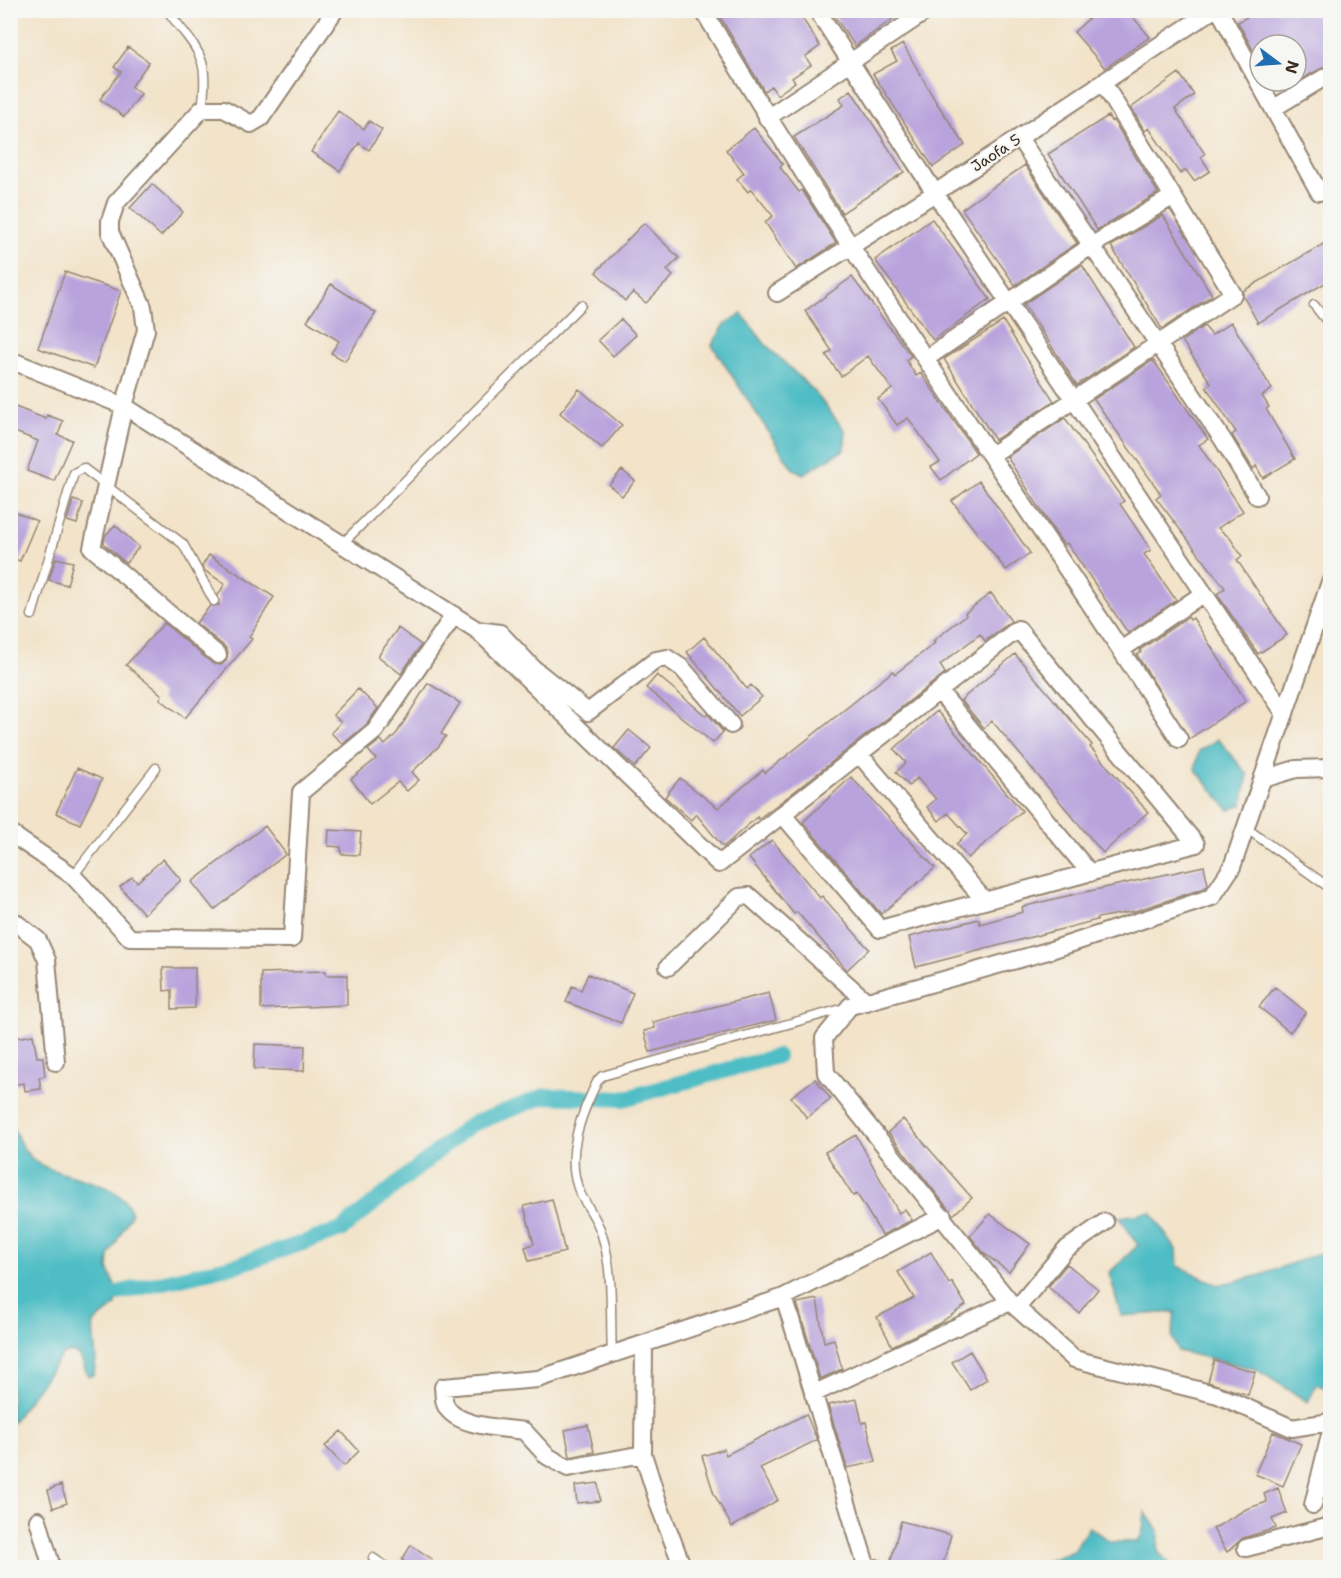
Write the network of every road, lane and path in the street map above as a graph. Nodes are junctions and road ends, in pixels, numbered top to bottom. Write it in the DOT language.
graph roads {
  1 [pos="167,10"];
  2 [pos="335,10"];
  3 [pos="817,10"];
  4 [pos="928,10"];
  5 [pos="1219,10"];
  6 [pos="1201,13"];
  7 [pos="706,15"];
  8 [pos="852,63"];
  9 [pos="1330,74"];
  10 [pos="1103,83"];
  11 [pos="202,108"];
  12 [pos="1274,108"];
  13 [pos="767,118"];
  14 [pos="1019,138"];
  15 [pos="1319,192"];
  16 [pos="935,194"];
  17 [pos="1172,197"];
  18 [pos="853,245"];
  19 [pos="1091,246"];
  20 [pos="777,293"];
  21 [pos="1008,302"];
  22 [pos="581,305"];
  23 [pos="1314,305"];
  24 [pos="1330,325"];
  25 [pos="1156,344"];
  26 [pos="927,358"];
  27 [pos="10,360"];
  28 [pos="1073,399"];
  29 [pos="124,406"];
  30 [pos="991,455"];
  31 [pos="107,484"];
  32 [pos="1257,496"];
  33 [pos="343,543"];
  34 [pos="1330,582"];
  35 [pos="1204,593"];
  36 [pos="214,601"];
  37 [pos="32,615"];
  38 [pos="454,615"];
  39 [pos="477,630"];
  40 [pos="1121,650"];
  41 [pos="218,655"];
  42 [pos="939,691"];
  43 [pos="1285,714"];
  44 [pos="731,725"];
  45 [pos="1179,739"];
  46 [pos="859,754"];
  47 [pos="156,768"];
  48 [pos="1330,768"];
  49 [pos="1263,779"];
  50 [pos="782,814"];
  51 [pos="1246,828"];
  52 [pos="10,833"];
  53 [pos="1090,873"];
  54 [pos="73,876"];
  55 [pos="1330,888"];
  56 [pos="985,901"];
  57 [pos="10,918"];
  58 [pos="668,967"];
  59 [pos="867,1002"];
  60 [pos="850,1006"];
  61 [pos="56,1062"];
  62 [pos="943,1216"];
  63 [pos="1105,1222"];
  64 [pos="784,1297"];
  65 [pos="1013,1305"];
  66 [pos="644,1344"];
  67 [pos="612,1355"];
  68 [pos="813,1394"];
  69 [pos="1330,1422"];
  70 [pos="1330,1435"];
  71 [pos="643,1454"];
  72 [pos="1313,1505"];
  73 [pos="38,1520"];
  74 [pos="1330,1526"];
  75 [pos="1246,1548"];
  76 [pos="373,1558"];
  77 [pos="52,1568"];
  78 [pos="388,1568"];
  79 [pos="683,1568"];
  80 [pos="876,1568"];
  1 -- 11 [label="lane"];
  2 -- 11 [label="street"];
  3 -- 8 [label="street"];
  4 -- 8 [label="street"];
  5 -- 12 [label="street"];
  6 -- 10 [label="street, Jaofa 5"];
  7 -- 13 [label="street"];
  8 -- 13 [label="street"];
  8 -- 16 [label="street"];
  9 -- 12 [label="street"];
  10 -- 14 [label="street, Jaofa 5"];
  10 -- 17 [label="street"];
  11 -- 29 [label="street"];
  12 -- 15 [label="street"];
  13 -- 18 [label="street"];
  14 -- 16 [label="street, Jaofa 5"];
  14 -- 19 [label="street"];
  16 -- 18 [label="street, Jaofa 5"];
  16 -- 21 [label="street"];
  17 -- 19 [label="street"];
  17 -- 25 [label="street"];
  18 -- 20 [label="street, Jaofa 5"];
  18 -- 26 [label="street"];
  19 -- 21 [label="street"];
  19 -- 25 [label="street"];
  21 -- 26 [label="street"];
  21 -- 28 [label="street"];
  22 -- 33 [label="lane"];
  23 -- 24 [label="lane"];
  25 -- 28 [label="street"];
  25 -- 32 [label="street"];
  26 -- 30 [label="street"];
  27 -- 29 [label="street"];
  28 -- 30 [label="street"];
  28 -- 35 [label="street"];
  29 -- 31 [label="street"];
  29 -- 33 [label="street"];
  30 -- 40 [label="street"];
  31 -- 36 [label="lane"];
  31 -- 37 [label="lane"];
  31 -- 41 [label="street"];
  33 -- 38 [label="street"];
  34 -- 43 [label="street"];
  35 -- 40 [label="street"];
  35 -- 43 [label="street"];
  38 -- 39 [label="street"];
  38 -- 54 [label="street"];
  39 -- 44 [label="street"];
  39 -- 50 [label="street"];
  40 -- 45 [label="street"];
  42 -- 46 [label="street"];
  42 -- 53 [label="street"];
  42 -- 53 [label="street"];
  43 -- 49 [label="street"];
  46 -- 50 [label="street"];
  46 -- 56 [label="street"];
  47 -- 54 [label="lane"];
  48 -- 49 [label="street"];
  49 -- 51 [label="street"];
  50 -- 56 [label="street"];
  51 -- 55 [label="lane"];
  51 -- 59 [label="street"];
  52 -- 54 [label="street"];
  53 -- 56 [label="street"];
  57 -- 61 [label="street"];
  58 -- 59 [label="street"];
  59 -- 60 [label="street"];
  60 -- 62 [label="street"];
  60 -- 67 [label="lane"];
  62 -- 64 [label="street"];
  62 -- 65 [label="street"];
  63 -- 65 [label="street"];
  64 -- 66 [label="street"];
  64 -- 68 [label="street"];
  65 -- 68 [label="street"];
  65 -- 69 [label="street"];
  66 -- 67 [label="street"];
  66 -- 71 [label="street"];
  67 -- 71 [label="street"];
  68 -- 80 [label="street"];
  70 -- 72 [label="street"];
  71 -- 79 [label="street"];
  73 -- 77 [label="street"];
  74 -- 75 [label="street"];
  76 -- 78 [label="lane"];
}
